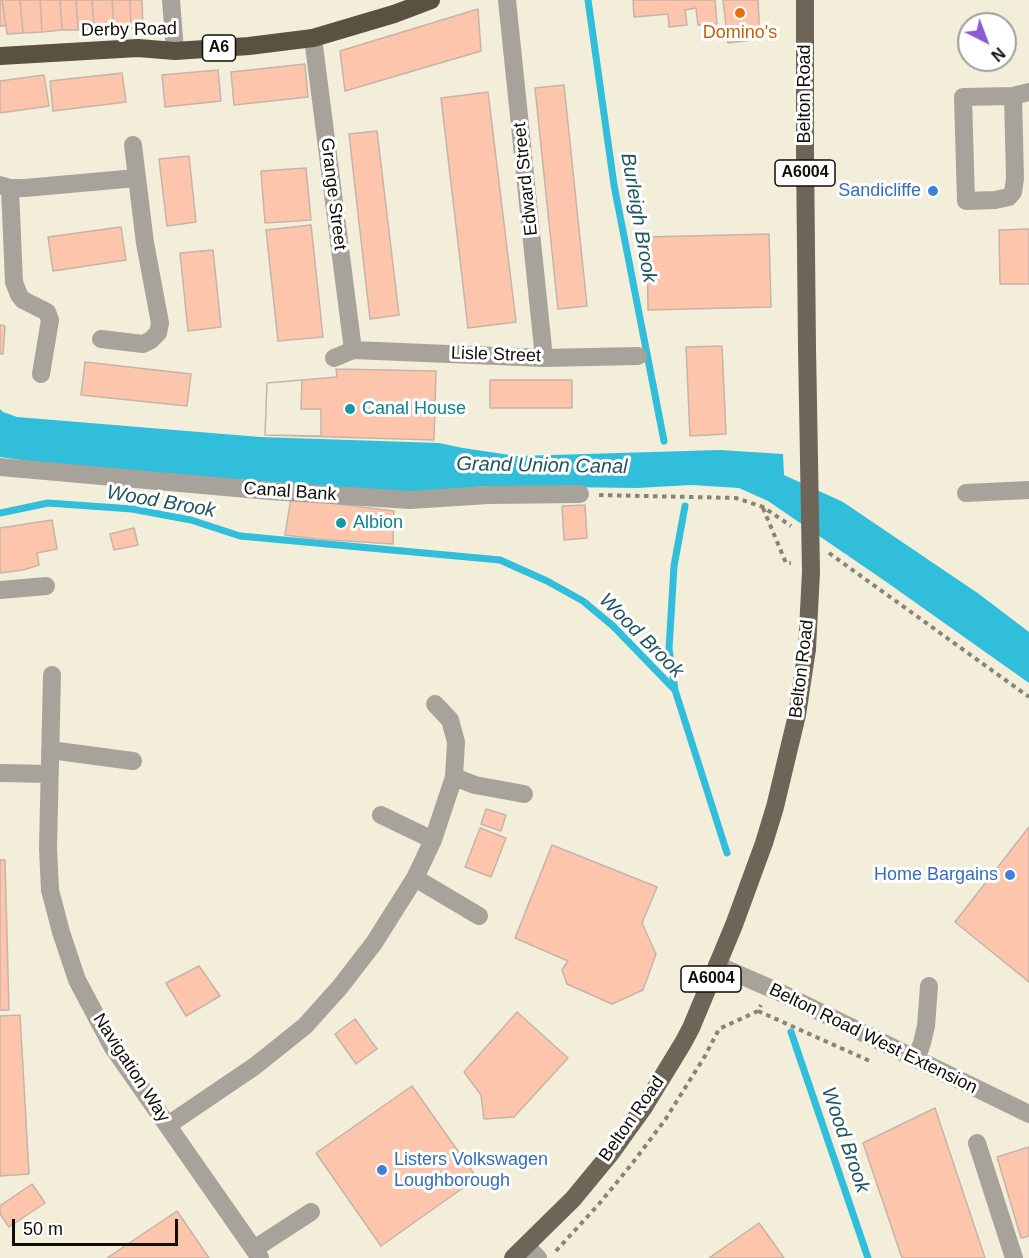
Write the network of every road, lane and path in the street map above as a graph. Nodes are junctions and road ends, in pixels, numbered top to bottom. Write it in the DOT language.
graph roads {
  1 [pos="171,0"];
  2 [pos="431,0"];
  3 [pos="507,0"];
  4 [pos="805,0"];
  5 [pos="313,38"];
  6 [pos="175,51"];
  7 [pos="0,56"];
  8 [pos="1021,94"];
  9 [pos="133,146"];
  10 [pos="136,178"];
  11 [pos="5,187"];
  12 [pos="101,339"];
  13 [pos="353,350"];
  14 [pos="638,356"];
  15 [pos="334,358"];
  16 [pos="544,358"];
  17 [pos="41,374"];
  18 [pos="0,467"];
  19 [pos="1029,490"];
  20 [pos="966,493"];
  21 [pos="580,494"];
  22 [pos="763,507"];
  23 [pos="811,563"];
  24 [pos="46,586"];
  25 [pos="0,590"];
  26 [pos="52,675"];
  27 [pos="435,704"];
  28 [pos="50,750"];
  29 [pos="133,761"];
  30 [pos="0,773"];
  31 [pos="49,774"];
  32 [pos="454,777"];
  33 [pos="524,794"];
  34 [pos="381,816"];
  35 [pos="433,840"];
  36 [pos="415,878"];
  37 [pos="479,916"];
  38 [pos="717,965"];
  39 [pos="929,986"];
  40 [pos="916,1059"];
  41 [pos="1029,1114"];
  42 [pos="168,1125"];
  43 [pos="977,1143"];
  44 [pos="311,1212"];
  45 [pos="532,1252"];
  46 [pos="257,1254"];
  47 [pos="513,1258"];
  48 [pos="1014,1258"];
  1 -- 6 [label="street"];
  2 -- 5 [label="highway, Derby Road / A6"];
  3 -- 16 [label="street, Edward Street"];
  4 -- 23 [label="main road, Belton Road / A6004, bridge"];
  5 -- 6 [label="highway, Derby Road / A6"];
  5 -- 13 [label="street, Grange Street"];
  6 -- 7 [label="highway, Derby Road / A6"];
  8 -- 8 [label="street"];
  9 -- 10 [label="street"];
  10 -- 11 [label="street"];
  10 -- 12 [label="street"];
  11 -- 17 [label="street"];
  13 -- 15 [label="street"];
  13 -- 16 [label="street, Lisle Street"];
  14 -- 16 [label="street, Lisle Street"];
  18 -- 21 [label="street, Canal Bank"];
  19 -- 20 [label="street"];
  22 -- 23 [label="path"];
  23 -- 38 [label="main road, Belton Road / A6004, bridge"];
  24 -- 25 [label="street"];
  26 -- 28 [label="street, Navigation Way"];
  27 -- 32 [label="street"];
  28 -- 29 [label="street"];
  28 -- 31 [label="street, Navigation Way"];
  30 -- 31 [label="street"];
  31 -- 42 [label="street, Navigation Way"];
  32 -- 33 [label="street"];
  32 -- 35 [label="street"];
  34 -- 35 [label="street"];
  35 -- 36 [label="street"];
  36 -- 37 [label="street"];
  36 -- 42 [label="street"];
  38 -- 40 [label="street, Belton Road West Extension"];
  38 -- 45 [label="main road, Belton Road / A6004"];
  39 -- 40 [label="street"];
  40 -- 41 [label="street, Belton Road West Extension"];
  42 -- 46 [label="street, Navigation Way"];
  43 -- 48 [label="street"];
  44 -- 46 [label="street"];
  45 -- 47 [label="main road, Belton Road / A6004"];
}
